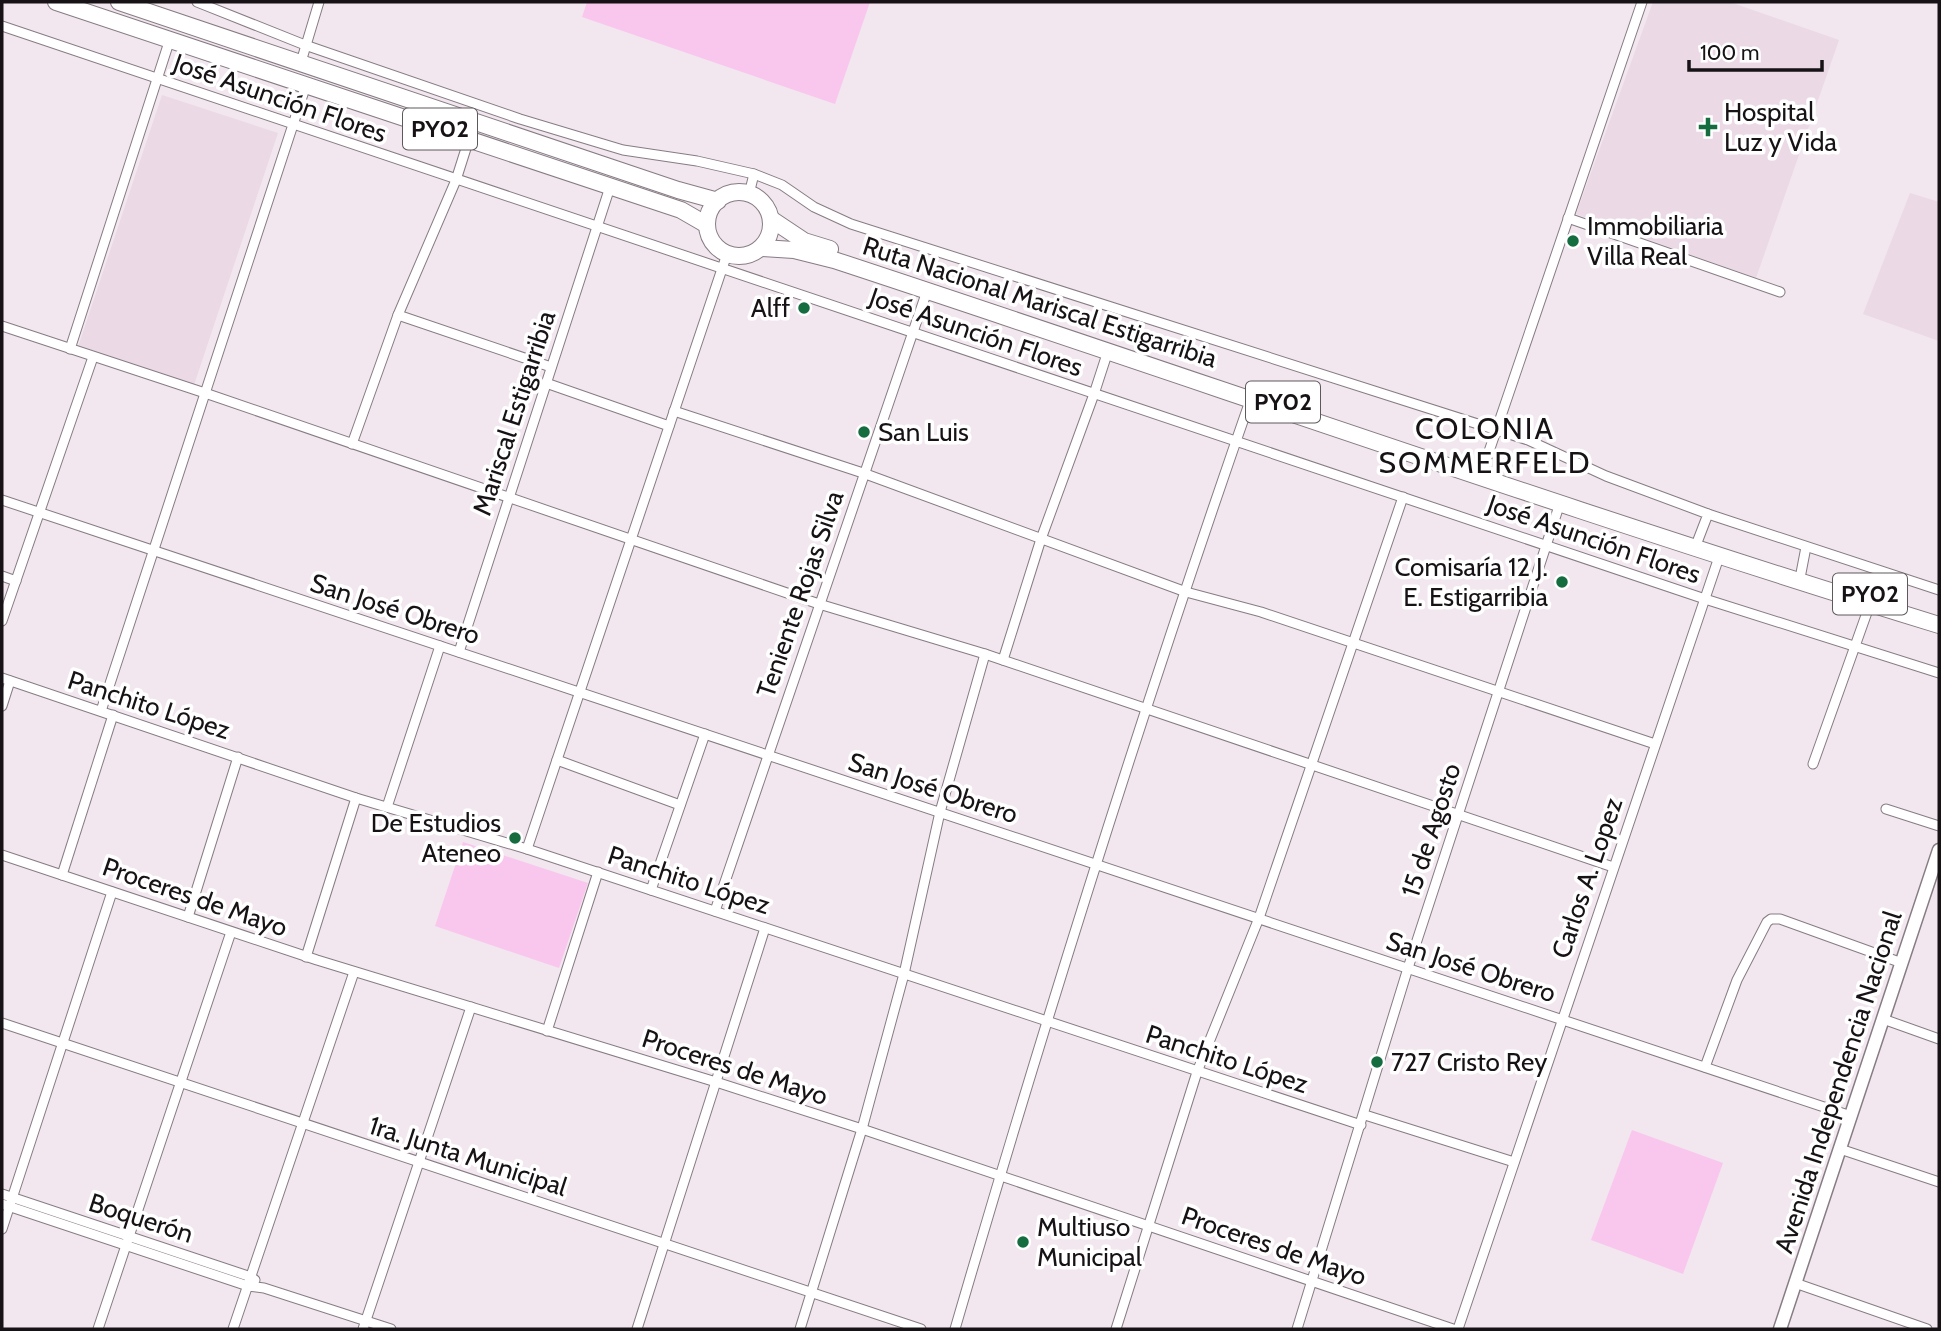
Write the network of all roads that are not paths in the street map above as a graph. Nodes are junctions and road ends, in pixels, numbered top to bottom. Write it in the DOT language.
graph roads {
  1 [pos="56,2"];
  2 [pos="119,2"];
  3 [pos="197,2"];
  4 [pos="319,2"];
  5 [pos="1642,2"];
  6 [pos="2,26"];
  7 [pos="170,39"];
  8 [pos="305,45"];
  9 [pos="301,62"];
  10 [pos="158,79"];
  11 [pos="306,85"];
  12 [pos="293,124"];
  13 [pos="469,139"];
  14 [pos="754,174"];
  15 [pos="456,180"];
  16 [pos="610,187"];
  17 [pos="749,194"];
  18 [pos="718,201"];
  19 [pos="1568,218"];
  20 [pos="771,219"];
  21 [pos="707,225"];
  22 [pos="597,227"];
  23 [pos="762,248"];
  24 [pos="725,261"];
  25 [pos="927,291"];
  26 [pos="1780,292"];
  27 [pos="398,315"];
  28 [pos="2,326"];
  29 [pos="912,333"];
  30 [pos="70,349"];
  31 [pos="1108,351"];
  32 [pos="93,357"];
  33 [pos="551,367"];
  34 [pos="546,383"];
  35 [pos="205,393"];
  36 [pos="1094,394"];
  37 [pos="1251,398"];
  38 [pos="674,411"];
  39 [pos="669,426"];
  40 [pos="1497,432"];
  41 [pos="1236,442"];
  42 [pos="352,444"];
  43 [pos="1483,469"];
  44 [pos="863,473"];
  45 [pos="1403,497"];
  46 [pos="509,498"];
  47 [pos="2,500"];
  48 [pos="1560,503"];
  49 [pos="39,512"];
  50 [pos="1709,514"];
  51 [pos="631,539"];
  52 [pos="1041,539"];
  53 [pos="1698,540"];
  54 [pos="1545,546"];
  55 [pos="1806,547"];
  56 [pos="154,550"];
  57 [pos="1719,557"];
  58 [pos="1801,573"];
  59 [pos="2,576"];
  60 [pos="16,581"];
  61 [pos="1937,588"];
  62 [pos="1186,592"];
  63 [pos="1705,599"];
  64 [pos="819,604"];
  65 [pos="1870,604"];
  66 [pos="1939,615"];
  67 [pos="2,621"];
  68 [pos="1939,625"];
  69 [pos="1354,643"];
  70 [pos="440,646"];
  71 [pos="1854,646"];
  72 [pos="459,652"];
  73 [pos="985,654"];
  74 [pos="1003,660"];
  75 [pos="1939,673"];
  76 [pos="6,680"];
  77 [pos="579,692"];
  78 [pos="1498,692"];
  79 [pos="2,706"];
  80 [pos="1146,710"];
  81 [pos="101,712"];
  82 [pos="113,716"];
  83 [pos="705,734"];
  84 [pos="1655,744"];
  85 [pos="768,755"];
  86 [pos="238,757"];
  87 [pos="556,760"];
  88 [pos="1813,764"];
  89 [pos="1312,766"];
  90 [pos="356,798"];
  91 [pos="680,805"];
  92 [pos="387,807"];
  93 [pos="1885,809"];
  94 [pos="940,812"];
  95 [pos="1458,816"];
  96 [pos="1939,827"];
  97 [pos="527,849"];
  98 [pos="1939,850"];
  99 [pos="2,855"];
  100 [pos="1097,864"];
  101 [pos="1613,867"];
  102 [pos="598,872"];
  103 [pos="62,875"];
  104 [pos="651,890"];
  105 [pos="112,892"];
  106 [pos="715,911"];
  107 [pos="188,917"];
  108 [pos="1259,918"];
  109 [pos="765,928"];
  110 [pos="231,932"];
  111 [pos="306,957"];
  112 [pos="1902,963"];
  113 [pos="1408,968"];
  114 [pos="354,972"];
  115 [pos="904,974"];
  116 [pos="471,1007"];
  117 [pos="1562,1019"];
  118 [pos="1883,1019"];
  119 [pos="1049,1022"];
  120 [pos="2,1023"];
  121 [pos="547,1031"];
  122 [pos="1939,1039"];
  123 [pos="62,1043"];
  124 [pos="1705,1067"];
  125 [pos="1197,1072"];
  126 [pos="716,1082"];
  127 [pos="180,1083"];
  128 [pos="1365,1115"];
  129 [pos="1851,1116"];
  130 [pos="303,1124"];
  131 [pos="1361,1125"];
  132 [pos="862,1129"];
  133 [pos="1840,1149"];
  134 [pos="419,1162"];
  135 [pos="1514,1162"];
  136 [pos="1000,1176"];
  137 [pos="1939,1182"];
  138 [pos="2,1194"];
  139 [pos="8,1203"];
  140 [pos="1149,1227"];
  141 [pos="2,1229"];
  142 [pos="127,1241"];
  143 [pos="664,1244"];
  144 [pos="1313,1281"];
  145 [pos="249,1282"];
  146 [pos="1796,1283"];
  147 [pos="811,1293"];
  148 [pos="364,1325"];
  149 [pos="1901,1326"];
  150 [pos="98,1329"];
  151 [pos="233,1329"];
  152 [pos="391,1329"];
  153 [pos="637,1329"];
  154 [pos="800,1329"];
  155 [pos="921,1329"];
  156 [pos="955,1329"];
  157 [pos="1116,1329"];
  158 [pos="1297,1329"];
  159 [pos="1456,1329"];
  160 [pos="1780,1329"];
  161 [pos="1927,1329"];
  1 -- 7 [label="highway, PY02"];
  2 -- 9 [label="highway, PY02"];
  3 -- 8 [label="street"];
  4 -- 8 [label="street"];
  5 -- 19 [label="street"];
  6 -- 10 [label="street, José Asunción Flores"];
  7 -- 10 [label="street"];
  7 -- 11 [label="highway, PY02"];
  8 -- 9 [label="street"];
  8 -- 14 [label="street"];
  9 -- 18 [label="highway, PY02"];
  10 -- 12 [label="street, José Asunción Flores"];
  10 -- 30 [label="street"];
  11 -- 12 [label="street"];
  11 -- 13 [label="highway, PY02"];
  12 -- 15 [label="street, José Asunción Flores"];
  12 -- 35 [label="street"];
  13 -- 15 [label="street"];
  13 -- 16 [label="highway, PY02"];
  14 -- 17 [label="street"];
  14 -- 40 [label="street"];
  15 -- 22 [label="street, José Asunción Flores"];
  15 -- 27 [label="street"];
  16 -- 21 [label="highway, PY02"];
  16 -- 22 [label="street, Mariscal Estigarribia"];
  17 -- 18 [label="highway, PY02"];
  17 -- 20 [label="highway, PY02"];
  18 -- 21 [label="highway"];
  19 -- 26 [label="street"];
  19 -- 40 [label="street"];
  20 -- 23 [label="highway"];
  20 -- 43 [label="highway, Ruta Nacional Mariscal Estigarribia / PY02"];
  21 -- 24 [label="highway, PY02"];
  22 -- 24 [label="street, José Asunción Flores"];
  22 -- 33 [label="street, Mariscal Estigarribia"];
  23 -- 24 [label="highway, PY02"];
  23 -- 25 [label="highway, Ruta Nacional Mariscal Estigarribia / PY02"];
  24 -- 29 [label="street, José Asunción Flores"];
  24 -- 38 [label="street"];
  25 -- 29 [label="street, Teniente Rojas Silva"];
  25 -- 31 [label="highway, Ruta Nacional Mariscal Estigarribia / PY02"];
  27 -- 33 [label="street"];
  27 -- 42 [label="street"];
  28 -- 30 [label="street"];
  29 -- 36 [label="street, José Asunción Flores"];
  29 -- 44 [label="street, Teniente Rojas Silva"];
  30 -- 32 [label="street"];
  31 -- 36 [label="street"];
  31 -- 37 [label="highway, Ruta Nacional Mariscal Estigarribia / PY02"];
  32 -- 35 [label="street"];
  32 -- 49 [label="street"];
  33 -- 34 [label="street, Mariscal Estigarribia"];
  34 -- 39 [label="street"];
  34 -- 46 [label="street, Mariscal Estigarribia"];
  35 -- 42 [label="street"];
  35 -- 56 [label="street"];
  36 -- 41 [label="street, José Asunción Flores"];
  36 -- 52 [label="street"];
  37 -- 41 [label="street"];
  37 -- 48 [label="highway, Ruta Nacional Mariscal Estigarribia / PY02"];
  38 -- 39 [label="street"];
  38 -- 44 [label="street"];
  39 -- 51 [label="street"];
  40 -- 43 [label="street"];
  40 -- 50 [label="street"];
  41 -- 45 [label="street, José Asunción Flores"];
  41 -- 62 [label="street"];
  42 -- 46 [label="street"];
  43 -- 53 [label="highway, Ruta Nacional Mariscal Estigarribia / PY02"];
  44 -- 52 [label="street"];
  44 -- 64 [label="street, Teniente Rojas Silva"];
  45 -- 54 [label="street, José Asunción Flores"];
  45 -- 69 [label="street"];
  46 -- 51 [label="street"];
  46 -- 72 [label="street, Mariscal Estigarribia"];
  47 -- 49 [label="street, San José Obrero"];
  48 -- 54 [label="street, 15 de Agosto"];
  48 -- 57 [label="highway, Ruta Nacional Mariscal Estigarribia / PY02"];
  49 -- 56 [label="street, San José Obrero"];
  49 -- 60 [label="street"];
  50 -- 53 [label="street"];
  50 -- 55 [label="street"];
  51 -- 64 [label="street"];
  51 -- 77 [label="street"];
  52 -- 62 [label="street"];
  52 -- 74 [label="street"];
  53 -- 58 [label="highway, Ruta Nacional Mariscal Estigarribia / PY02"];
  54 -- 63 [label="street, José Asunción Flores"];
  54 -- 78 [label="street, 15 de Agosto"];
  55 -- 58 [label="street"];
  55 -- 61 [label="street"];
  56 -- 70 [label="street, San José Obrero"];
  56 -- 81 [label="street"];
  57 -- 63 [label="street, Carlos A. Lopez"];
  57 -- 65 [label="highway, Ruta Nacional Mariscal Estigarribia / PY02"];
  58 -- 66 [label="highway, Ruta Nacional Mariscal Estigarribia / PY02"];
  59 -- 60 [label="street"];
  60 -- 67 [label="street"];
  62 -- 69 [label="street"];
  62 -- 80 [label="street"];
  63 -- 71 [label="street, José Asunción Flores"];
  63 -- 84 [label="street, Carlos A. Lopez"];
  64 -- 73 [label="street"];
  64 -- 85 [label="street, Teniente Rojas Silva"];
  65 -- 68 [label="highway, Ruta Nacional Mariscal Estigarribia / PY02"];
  65 -- 71 [label="street"];
  69 -- 78 [label="street"];
  69 -- 89 [label="street"];
  70 -- 72 [label="street, San José Obrero"];
  70 -- 92 [label="street"];
  71 -- 75 [label="street, José Asunción Flores"];
  71 -- 88 [label="street"];
  72 -- 77 [label="street, San José Obrero"];
  73 -- 74 [label="street"];
  73 -- 94 [label="street"];
  74 -- 80 [label="street"];
  76 -- 79 [label="street"];
  76 -- 81 [label="street, Panchito López"];
  77 -- 83 [label="street, San José Obrero"];
  77 -- 87 [label="street"];
  78 -- 84 [label="street"];
  78 -- 95 [label="street, 15 de Agosto"];
  80 -- 89 [label="street"];
  80 -- 100 [label="street"];
  81 -- 82 [label="street, Panchito López"];
  82 -- 86 [label="street, Panchito López"];
  82 -- 103 [label="street"];
  83 -- 85 [label="street, San José Obrero"];
  83 -- 91 [label="street"];
  84 -- 101 [label="street, Carlos A. Lopez"];
  85 -- 94 [label="street, San José Obrero"];
  85 -- 106 [label="street, Teniente Rojas Silva"];
  86 -- 90 [label="street, Panchito López"];
  86 -- 107 [label="street"];
  87 -- 91 [label="street"];
  87 -- 97 [label="street"];
  89 -- 95 [label="street"];
  89 -- 108 [label="street"];
  90 -- 92 [label="street, Panchito López"];
  90 -- 111 [label="street"];
  91 -- 104 [label="street"];
  92 -- 97 [label="street, Panchito López"];
  93 -- 96 [label="street"];
  94 -- 100 [label="street, San José Obrero"];
  94 -- 115 [label="street"];
  95 -- 101 [label="street"];
  95 -- 113 [label="street, 15 de Agosto"];
  97 -- 102 [label="street, Panchito López"];
  98 -- 112 [label="main road, Avenida Independencia Nacional"];
  99 -- 103 [label="street, Proceres de Mayo"];
  100 -- 108 [label="street, San José Obrero"];
  100 -- 119 [label="street"];
  101 -- 117 [label="street, Carlos A. Lopez"];
  102 -- 104 [label="street, Panchito López"];
  102 -- 121 [label="street"];
  103 -- 105 [label="street, Proceres de Mayo"];
  104 -- 106 [label="street, Panchito López"];
  105 -- 107 [label="street, Proceres de Mayo"];
  105 -- 123 [label="street"];
  106 -- 109 [label="street, Panchito López"];
  107 -- 110 [label="street, Proceres de Mayo"];
  108 -- 113 [label="street, San José Obrero"];
  108 -- 125 [label="street"];
  109 -- 115 [label="street, Panchito López"];
  109 -- 126 [label="street"];
  110 -- 111 [label="street, Proceres de Mayo"];
  110 -- 127 [label="street"];
  111 -- 114 [label="street, Proceres de Mayo"];
  112 -- 118 [label="main road, Avenida Independencia Nacional"];
  112 -- 124 [label="street"];
  113 -- 117 [label="street, San José Obrero"];
  113 -- 128 [label="street, 15 de Agosto"];
  114 -- 116 [label="street, Proceres de Mayo"];
  114 -- 130 [label="street"];
  115 -- 119 [label="street, Panchito López"];
  115 -- 132 [label="street"];
  116 -- 121 [label="street, Proceres de Mayo"];
  116 -- 134 [label="street"];
  117 -- 124 [label="street, San José Obrero"];
  117 -- 135 [label="street, Carlos A. Lopez"];
  118 -- 122 [label="street"];
  118 -- 129 [label="main road, Avenida Independencia Nacional"];
  119 -- 125 [label="street, Panchito López"];
  119 -- 136 [label="street"];
  120 -- 123 [label="street, 1ra. Junta Municipal"];
  121 -- 126 [label="street, Proceres de Mayo"];
  123 -- 127 [label="street, 1ra. Junta Municipal"];
  123 -- 139 [label="street"];
  124 -- 129 [label="street, San José Obrero"];
  125 -- 131 [label="street, Panchito López"];
  125 -- 140 [label="street"];
  126 -- 132 [label="street, Proceres de Mayo"];
  126 -- 143 [label="street"];
  127 -- 130 [label="street, 1ra. Junta Municipal"];
  127 -- 142 [label="street"];
  128 -- 131 [label="street, 15 de Agosto"];
  128 -- 135 [label="street"];
  129 -- 133 [label="main road, Avenida Independencia Nacional"];
  130 -- 134 [label="street, 1ra. Junta Municipal"];
  130 -- 145 [label="street"];
  131 -- 144 [label="street, 15 de Agosto"];
  132 -- 136 [label="street, Proceres de Mayo"];
  132 -- 147 [label="street"];
  133 -- 137 [label="street"];
  133 -- 146 [label="main road, Avenida Independencia Nacional"];
  134 -- 143 [label="street, 1ra. Junta Municipal"];
  134 -- 148 [label="street"];
  135 -- 159 [label="street, Carlos A. Lopez"];
  136 -- 140 [label="street, Proceres de Mayo"];
  136 -- 156 [label="street"];
  138 -- 139 [label="street, Boquerón"];
  139 -- 141 [label="street"];
  139 -- 142 [label="street, Boquerón"];
  140 -- 144 [label="street, Proceres de Mayo"];
  140 -- 157 [label="street"];
  142 -- 145 [label="street, Boquerón"];
  142 -- 150 [label="street"];
  143 -- 147 [label="street, 1ra. Junta Municipal"];
  143 -- 153 [label="street"];
  144 -- 158 [label="street, 15 de Agosto"];
  144 -- 159 [label="street, Proceres de Mayo"];
  145 -- 148 [label="street, Boquerón"];
  145 -- 151 [label="street"];
  146 -- 149 [label="street"];
  146 -- 160 [label="main road, Avenida Independencia Nacional"];
  147 -- 154 [label="street"];
  147 -- 155 [label="street, 1ra. Junta Municipal"];
  148 -- 152 [label="street, Boquerón"];
  149 -- 161 [label="street"];
}
